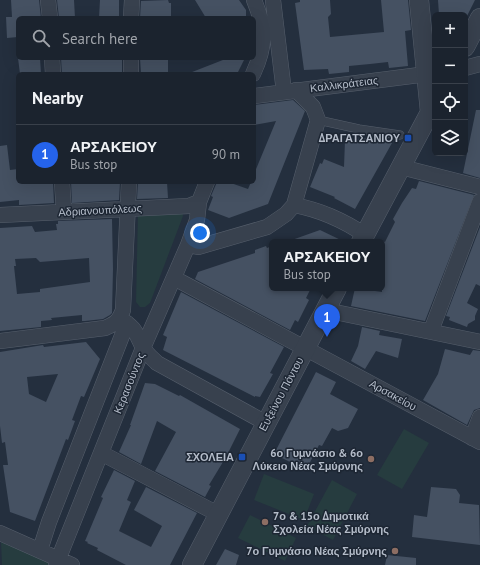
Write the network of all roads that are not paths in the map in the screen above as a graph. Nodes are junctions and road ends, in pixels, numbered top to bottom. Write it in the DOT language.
graph roads {
  1 [pos="48,0"];
  2 [pos="132,0"];
  3 [pos="254,0"];
  4 [pos="272,0"];
  5 [pos="419,0"];
  6 [pos="50,16"];
  7 [pos="131,16"];
  8 [pos="480,18"];
  9 [pos="468,41"];
  10 [pos="52,60"];
  11 [pos="131,60"];
  12 [pos="480,64"];
  13 [pos="468,67"];
  14 [pos="54,72"];
  15 [pos="131,72"];
  16 [pos="255,72"];
  17 [pos="431,74"];
  18 [pos="290,91"];
  19 [pos="432,91"];
  20 [pos="256,96"];
  21 [pos="432,110"];
  22 [pos="318,120"];
  23 [pos="400,135"];
  24 [pos="401,167"];
  25 [pos="62,184"];
  26 [pos="129,184"];
  27 [pos="206,184"];
  28 [pos="480,187"];
  29 [pos="480,201"];
  30 [pos="199,202"];
  31 [pos="294,205"];
  32 [pos="128,208"];
  33 [pos="64,212"];
  34 [pos="0,215"];
  35 [pos="363,238"];
  36 [pos="188,245"];
  37 [pos="174,278"];
  38 [pos="335,291"];
  39 [pos="325,310"];
  40 [pos="123,321"];
  41 [pos="431,331"];
  42 [pos="0,341"];
  43 [pos="480,342"];
  44 [pos="305,347"];
  45 [pos="143,348"];
  46 [pos="480,417"];
  47 [pos="266,423"];
  48 [pos="476,440"];
  49 [pos="101,453"];
  50 [pos="218,514"];
  51 [pos="0,533"];
  52 [pos="40,550"];
  53 [pos="57,562"];
  54 [pos="72,565"];
  55 [pos="192,565"];
  1 -- 6 [label="street"];
  2 -- 7 [label="street"];
  3 -- 16 [label="street"];
  4 -- 18 [label="street"];
  5 -- 17 [label="street"];
  8 -- 9 [label="street"];
  10 -- 14 [label="street"];
  11 -- 15 [label="street"];
  12 -- 13 [label="street"];
  17 -- 18 [label="street, Καλλικράτειας"];
  17 -- 19 [label="street"];
  18 -- 20 [label="street, Καλλικράτειας"];
  18 -- 22 [label="street"];
  21 -- 24 [label="street"];
  22 -- 23 [label="lane"];
  22 -- 31 [label="street"];
  24 -- 28 [label="street"];
  24 -- 35 [label="street"];
  25 -- 33 [label="street"];
  26 -- 32 [label="street"];
  27 -- 30 [label="street, Κερασούντος"];
  29 -- 41 [label="street"];
  30 -- 32 [label="street, Αδριανουπόλεως"];
  30 -- 36 [label="street, Κερασούντος"];
  31 -- 35 [label="street"];
  31 -- 36 [label="street"];
  32 -- 33 [label="street, Αδριανουπόλεως"];
  32 -- 40 [label="street"];
  33 -- 34 [label="street, Αδριανουπόλεως"];
  36 -- 37 [label="street, Κερασούντος"];
  37 -- 44 [label="street, Αρσακείου"];
  37 -- 45 [label="street, Κερασούντος"];
  38 -- 39 [label="street, Ευξείνου Πόντου"];
  39 -- 41 [label="street"];
  39 -- 44 [label="street, Ευξείνου Πόντου"];
  40 -- 42 [label="street"];
  40 -- 45 [label="street"];
  40 -- 52 [label="street"];
  41 -- 43 [label="street"];
  44 -- 47 [label="street, Ευξείνου Πόντου"];
  44 -- 48 [label="street, Αρσακείου"];
  45 -- 47 [label="street"];
  45 -- 49 [label="street, Κερασούντος"];
  46 -- 48 [label="street"];
  47 -- 50 [label="street, Ευξείνου Πόντου"];
  49 -- 50 [label="street"];
  49 -- 53 [label="street, Κερασούντος"];
  50 -- 55 [label="street, Ευξείνου Πόντου"];
  51 -- 52 [label="street"];
  52 -- 53 [label="street"];
  53 -- 54 [label="street"];
}
